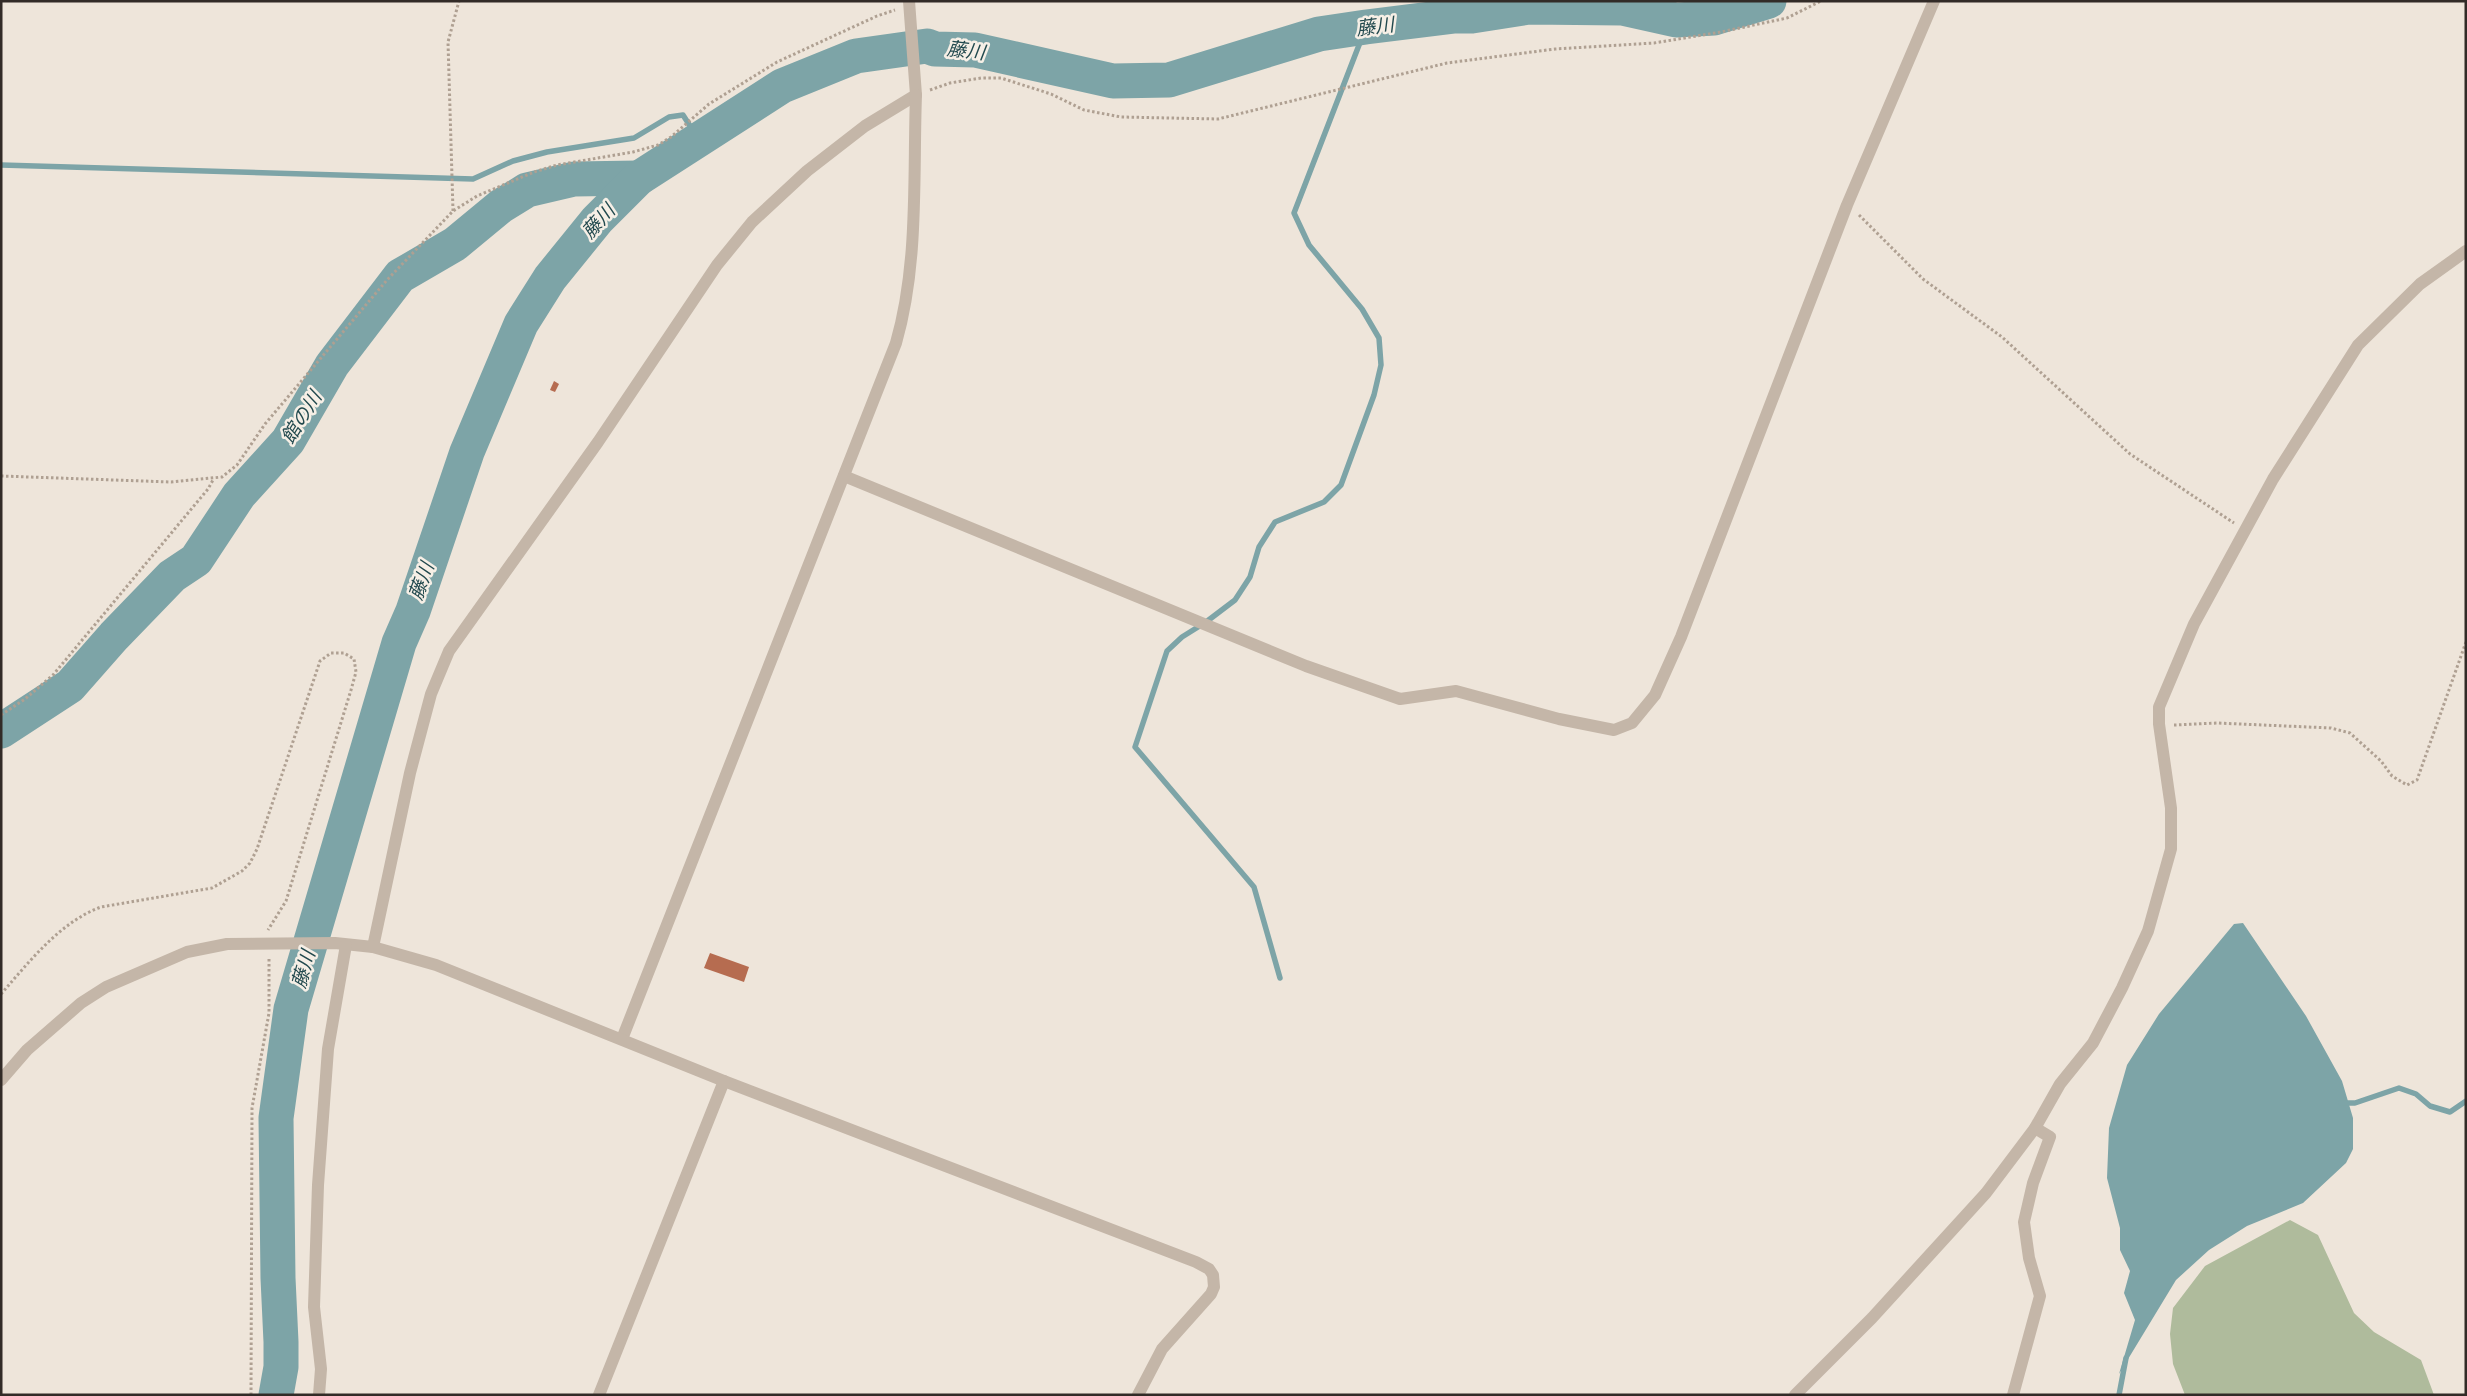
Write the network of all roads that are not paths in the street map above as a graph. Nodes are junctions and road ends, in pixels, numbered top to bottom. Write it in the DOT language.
graph roads {
  1 [pos="1934,1"];
  2 [pos="909,8"];
  3 [pos="916,95"];
  4 [pos="2466,251"];
  5 [pos="844,476"];
  6 [pos="340,944"];
  7 [pos="373,947"];
  8 [pos="622,1039"];
  9 [pos="1,1080"];
  10 [pos="724,1081"];
  11 [pos="2036,1128"];
  12 [pos="319,1395"];
  13 [pos="599,1395"];
  14 [pos="1138,1395"];
  15 [pos="1795,1395"];
  16 [pos="2013,1395"];
  1 -- 5 [label="street"];
  2 -- 3 [label="street"];
  3 -- 5 [label="street"];
  3 -- 7 [label="street"];
  4 -- 11 [label="street"];
  5 -- 8 [label="street"];
  6 -- 7 [label="street"];
  6 -- 9 [label="street"];
  6 -- 12 [label="street"];
  7 -- 8 [label="street"];
  8 -- 10 [label="street"];
  10 -- 13 [label="street"];
  10 -- 14 [label="street"];
  11 -- 15 [label="street"];
  11 -- 16 [label="street"];
}
